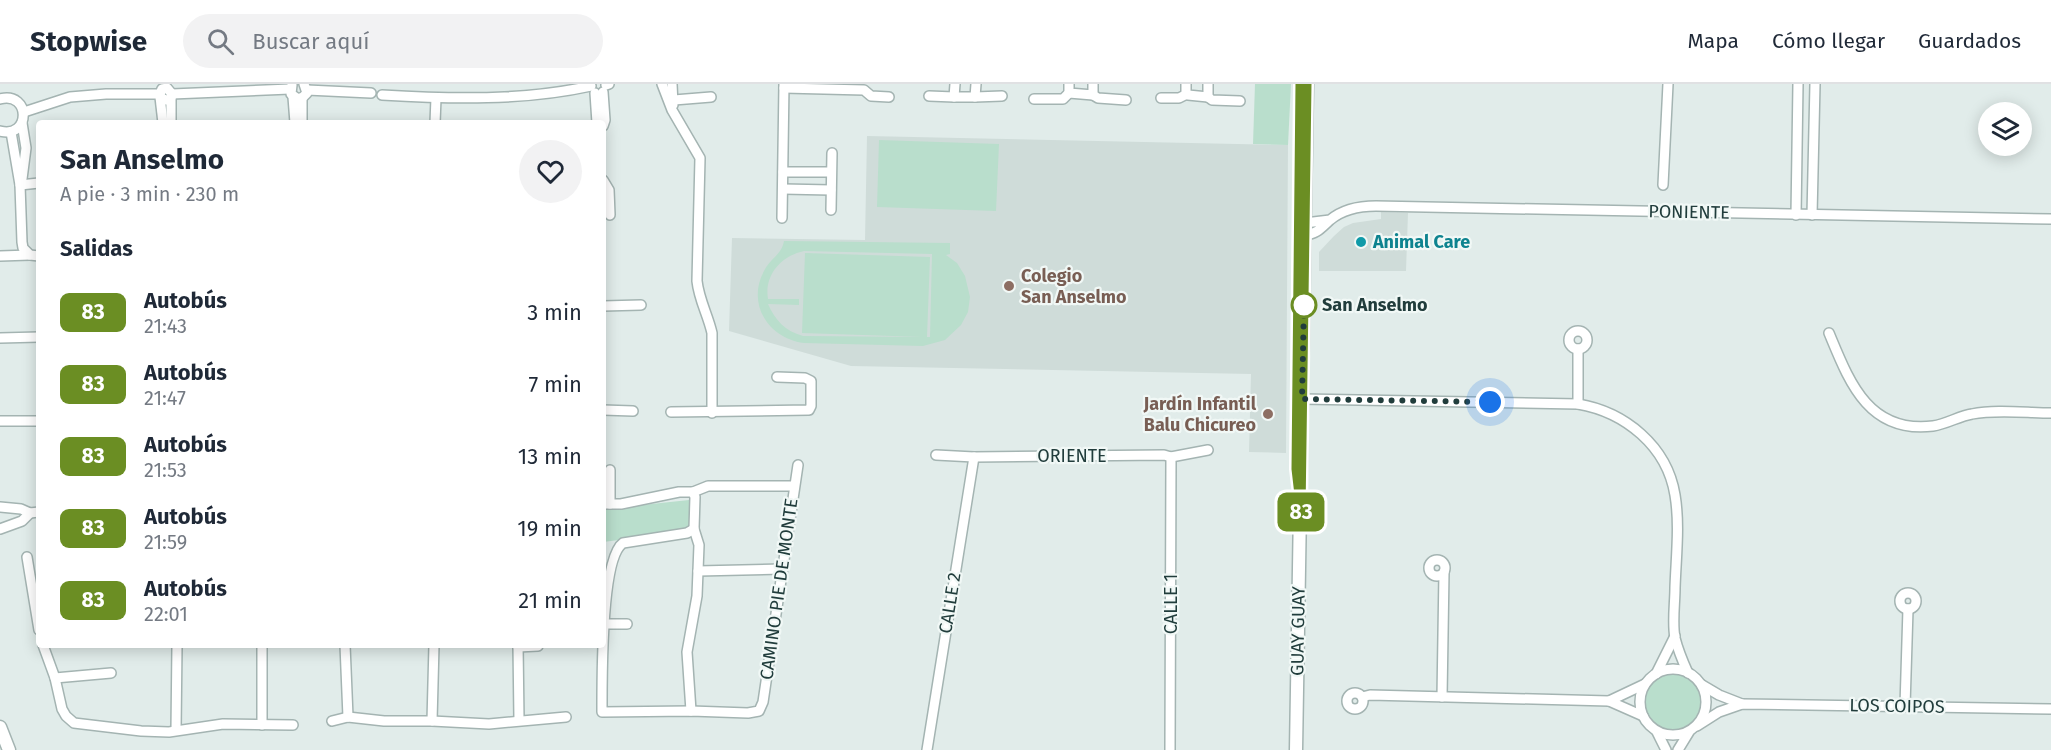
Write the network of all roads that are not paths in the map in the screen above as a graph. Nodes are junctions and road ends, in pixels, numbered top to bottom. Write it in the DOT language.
graph roads {
  1 [pos="662,84"];
  2 [pos="672,84"];
  3 [pos="955,84"];
  4 [pos="976,84"];
  5 [pos="1093,84"];
  6 [pos="1208,84"];
  7 [pos="1300,84"];
  8 [pos="1307,84"];
  9 [pos="1668,84"];
  10 [pos="1798,84"];
  11 [pos="1815,84"];
  12 [pos="784,86"];
  13 [pos="600,87"];
  14 [pos="865,87"];
  15 [pos="1069,89"];
  16 [pos="1186,89"];
  17 [pos="298,90"];
  18 [pos="371,93"];
  19 [pos="1093,94"];
  20 [pos="382,95"];
  21 [pos="160,96"];
  22 [pos="172,96"];
  23 [pos="929,96"];
  24 [pos="1002,96"];
  25 [pos="711,97"];
  26 [pos="889,97"];
  27 [pos="954,97"];
  28 [pos="975,97"];
  29 [pos="1208,97"];
  30 [pos="436,98"];
  31 [pos="1161,98"];
  32 [pos="0,99"];
  33 [pos="1034,99"];
  34 [pos="674,100"];
  35 [pos="1126,100"];
  36 [pos="1240,101"];
  37 [pos="672,110"];
  38 [pos="24,112"];
  39 [pos="163,120"];
  40 [pos="171,120"];
  41 [pos="295,120"];
  42 [pos="302,120"];
  43 [pos="435,120"];
  44 [pos="597,120"];
  45 [pos="605,120"];
  46 [pos="22,123"];
  47 [pos="0,131"];
  48 [pos="11,132"];
  49 [pos="832,153"];
  50 [pos="1303,162"];
  51 [pos="783,172"];
  52 [pos="831,172"];
  53 [pos="36,183"];
  54 [pos="20,185"];
  55 [pos="606,185"];
  56 [pos="1664,185"];
  57 [pos="783,189"];
  58 [pos="831,190"];
  59 [pos="831,210"];
  60 [pos="610,215"];
  61 [pos="1796,215"];
  62 [pos="1812,215"];
  63 [pos="782,218"];
  64 [pos="2051,219"];
  65 [pos="1303,229"];
  66 [pos="0,256"];
  67 [pos="35,256"];
  68 [pos="641,305"];
  69 [pos="606,306"];
  70 [pos="1829,333"];
  71 [pos="36,337"];
  72 [pos="0,338"];
  73 [pos="1300,344"];
  74 [pos="1578,349"];
  75 [pos="777,376"];
  76 [pos="1302,399"];
  77 [pos="1578,404"];
  78 [pos="606,410"];
  79 [pos="633,411"];
  80 [pos="671,412"];
  81 [pos="712,413"];
  82 [pos="2051,413"];
  83 [pos="0,421"];
  84 [pos="36,421"];
  85 [pos="1208,450"];
  86 [pos="936,455"];
  87 [pos="974,457"];
  88 [pos="1171,458"];
  89 [pos="798,465"];
  90 [pos="610,470"];
  91 [pos="794,486"];
  92 [pos="693,492"];
  93 [pos="607,504"];
  94 [pos="0,507"];
  95 [pos="1301,512"];
  96 [pos="35,513"];
  97 [pos="0,529"];
  98 [pos="693,529"];
  99 [pos="27,557"];
  100 [pos="782,569"];
  101 [pos="698,571"];
  102 [pos="1444,572"];
  103 [pos="36,596"];
  104 [pos="1908,609"];
  105 [pos="606,616"];
  106 [pos="606,624"];
  107 [pos="627,624"];
  108 [pos="1675,636"];
  109 [pos="44,648"];
  110 [pos="177,648"];
  111 [pos="262,648"];
  112 [pos="345,648"];
  113 [pos="435,648"];
  114 [pos="518,648"];
  115 [pos="604,648"];
  116 [pos="111,673"];
  117 [pos="1689,673"];
  118 [pos="1656,674"];
  119 [pos="55,678"];
  120 [pos="1645,684"];
  121 [pos="1702,685"];
  122 [pos="1442,697"];
  123 [pos="1362,698"];
  124 [pos="1609,701"];
  125 [pos="1742,704"];
  126 [pos="1905,706"];
  127 [pos="2051,709"];
  128 [pos="691,711"];
  129 [pos="1643,716"];
  130 [pos="348,717"];
  131 [pos="566,717"];
  132 [pos="519,720"];
  133 [pos="332,721"];
  134 [pos="432,721"];
  135 [pos="262,725"];
  136 [pos="293,725"];
  137 [pos="0,727"];
  138 [pos="1693,729"];
  139 [pos="176,730"];
  140 [pos="1657,732"];
  141 [pos="9,750"];
  142 [pos="927,750"];
  143 [pos="1170,750"];
  144 [pos="1296,750"];
  145 [pos="1666,750"];
  146 [pos="1678,750"];
  1 -- 37 [label="street"];
  2 -- 34 [label="street"];
  3 -- 27 [label="street"];
  4 -- 28 [label="street"];
  5 -- 19 [label="street"];
  6 -- 29 [label="street"];
  7 -- 50 [label="street, GUAY GUAY"];
  8 -- 50 [label="street, GUAY GUAY"];
  9 -- 56 [label="street"];
  10 -- 61 [label="street"];
  11 -- 62 [label="street"];
  12 -- 14 [label="street"];
  12 -- 51 [label="street"];
  13 -- 30 [label="street"];
  13 -- 44 [label="street"];
  13 -- 45 [label="street"];
  14 -- 26 [label="street"];
  15 -- 19 [label="street"];
  15 -- 33 [label="street"];
  16 -- 29 [label="street"];
  16 -- 31 [label="street"];
  17 -- 18 [label="street"];
  17 -- 22 [label="street"];
  17 -- 41 [label="street"];
  17 -- 42 [label="street"];
  19 -- 35 [label="street"];
  20 -- 30 [label="street"];
  21 -- 22 [label="street"];
  21 -- 38 [label="street"];
  21 -- 39 [label="street"];
  22 -- 40 [label="street"];
  23 -- 27 [label="street"];
  24 -- 28 [label="street"];
  25 -- 34 [label="street"];
  27 -- 28 [label="street"];
  29 -- 36 [label="street"];
  30 -- 43 [label="street"];
  32 -- 38 [label="street"];
  34 -- 37 [label="street"];
  37 -- 81 [label="street"];
  38 -- 46 [label="street"];
  46 -- 48 [label="street"];
  46 -- 54 [label="street"];
  47 -- 48 [label="street"];
  48 -- 54 [label="street"];
  49 -- 52 [label="street"];
  50 -- 65 [label="street, GUAY GUAY"];
  51 -- 52 [label="street"];
  51 -- 57 [label="street"];
  52 -- 58 [label="street"];
  53 -- 54 [label="street"];
  54 -- 67 [label="street"];
  55 -- 60 [label="street"];
  57 -- 58 [label="street"];
  57 -- 63 [label="street"];
  58 -- 59 [label="street"];
  61 -- 62 [label="street, PONIENTE"];
  61 -- 65 [label="street, PONIENTE"];
  62 -- 64 [label="street, PONIENTE"];
  65 -- 73 [label="street, GUAY GUAY"];
  66 -- 67 [label="street"];
  68 -- 69 [label="street"];
  70 -- 82 [label="street"];
  71 -- 72 [label="street"];
  73 -- 76 [label="street, GUAY GUAY"];
  73 -- 95 [label="street, GUAY GUAY"];
  74 -- 77 [label="street"];
  75 -- 81 [label="street"];
  76 -- 77 [label="street"];
  76 -- 95 [label="street, GUAY GUAY"];
  77 -- 108 [label="street"];
  78 -- 79 [label="street"];
  80 -- 81 [label="street"];
  83 -- 84 [label="street"];
  85 -- 88 [label="street, ORIENTE"];
  86 -- 87 [label="street, ORIENTE"];
  87 -- 88 [label="street, ORIENTE"];
  87 -- 142 [label="street, CALLE 2"];
  88 -- 143 [label="street, CALLE 1"];
  89 -- 91 [label="street, CAMINO PIE DE MONTE"];
  90 -- 93 [label="street"];
  91 -- 92 [label="street"];
  91 -- 100 [label="street, CAMINO PIE DE MONTE"];
  92 -- 93 [label="street"];
  92 -- 98 [label="street"];
  94 -- 96 [label="street"];
  95 -- 144 [label="street, GUAY GUAY"];
  96 -- 97 [label="street"];
  98 -- 101 [label="street"];
  98 -- 105 [label="street"];
  99 -- 103 [label="street"];
  100 -- 101 [label="street"];
  100 -- 128 [label="street, CAMINO PIE DE MONTE"];
  101 -- 128 [label="street"];
  102 -- 122 [label="street"];
  104 -- 126 [label="street"];
  106 -- 107 [label="street"];
  108 -- 117 [label="street"];
  108 -- 118 [label="street"];
  109 -- 119 [label="street"];
  110 -- 139 [label="street"];
  111 -- 135 [label="street"];
  112 -- 130 [label="street"];
  113 -- 134 [label="street"];
  114 -- 132 [label="street"];
  115 -- 128 [label="street"];
  116 -- 119 [label="street"];
  117 -- 118 [label="street"];
  117 -- 121 [label="street"];
  118 -- 120 [label="street"];
  119 -- 139 [label="street"];
  120 -- 124 [label="street"];
  120 -- 129 [label="street"];
  121 -- 125 [label="street, LOS COIPOS"];
  121 -- 138 [label="street"];
  122 -- 123 [label="street"];
  122 -- 124 [label="street"];
  124 -- 129 [label="street"];
  125 -- 126 [label="street, LOS COIPOS"];
  125 -- 138 [label="street, LOS COIPOS"];
  126 -- 127 [label="street, LOS COIPOS"];
  129 -- 140 [label="street"];
  130 -- 133 [label="street"];
  130 -- 134 [label="street"];
  131 -- 132 [label="street"];
  132 -- 134 [label="street"];
  135 -- 136 [label="street"];
  135 -- 139 [label="street"];
  137 -- 141 [label="street"];
  138 -- 140 [label="street"];
  138 -- 146 [label="street"];
  140 -- 145 [label="street"];
}
